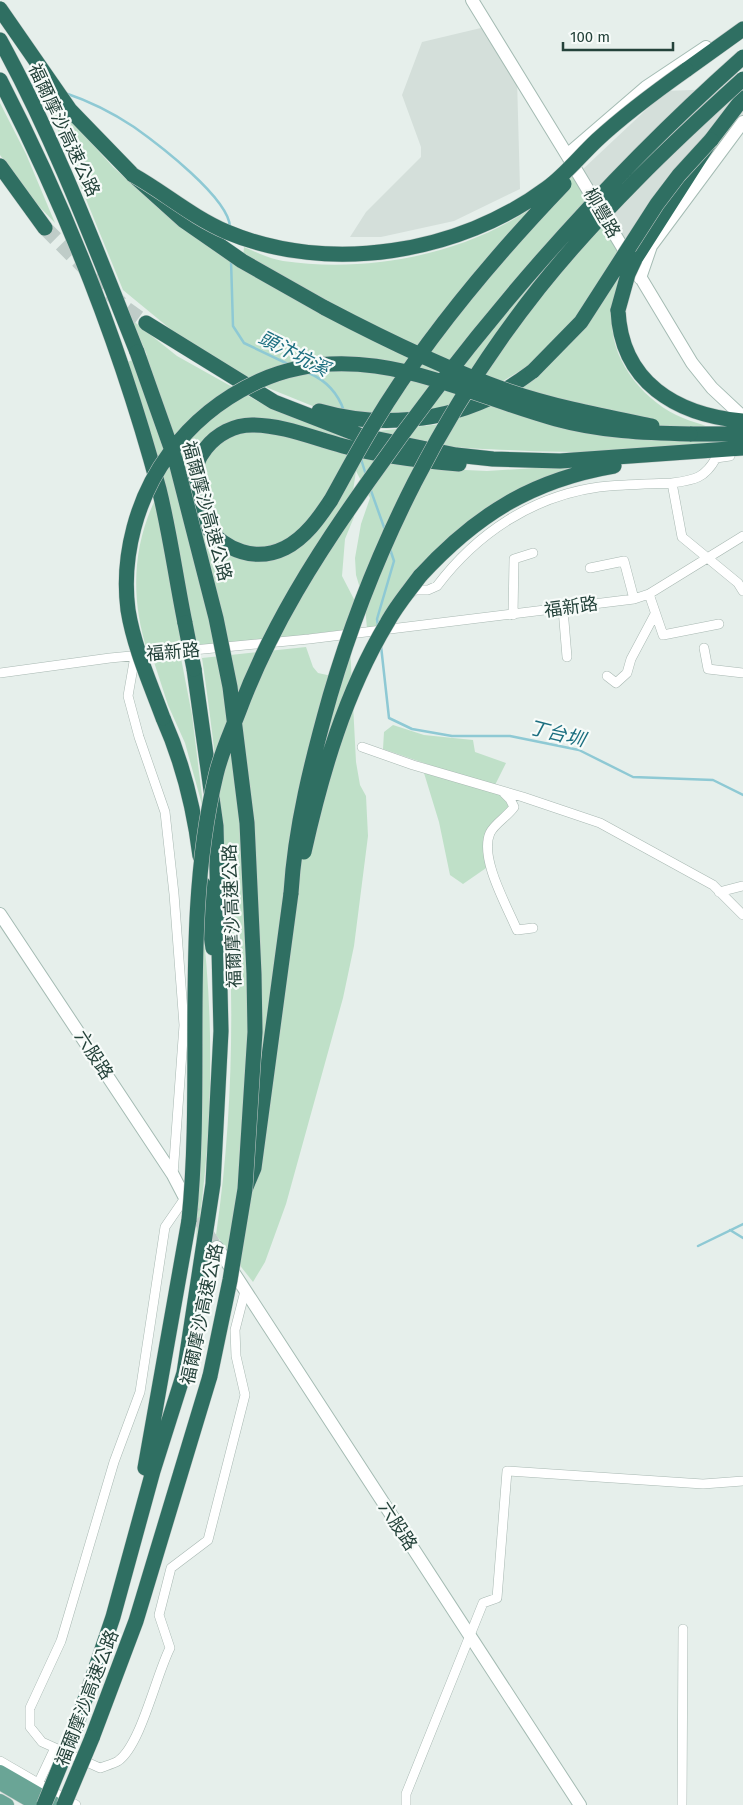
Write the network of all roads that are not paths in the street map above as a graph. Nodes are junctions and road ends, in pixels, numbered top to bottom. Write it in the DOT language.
graph roads {
  1 [pos="472,0"];
  2 [pos="0,9"];
  3 [pos="743,21"];
  4 [pos="743,29"];
  5 [pos="3,45"];
  6 [pos="743,56"];
  7 [pos="686,70"];
  8 [pos="743,79"];
  9 [pos="0,80"];
  10 [pos="743,98"];
  11 [pos="743,122"];
  12 [pos="711,140"];
  13 [pos="567,155"];
  14 [pos="0,166"];
  15 [pos="133,175"];
  16 [pos="45,228"];
  17 [pos="640,278"];
  18 [pos="146,323"];
  19 [pos="743,419"];
  20 [pos="351,432"];
  21 [pos="690,434"];
  22 [pos="743,434"];
  23 [pos="743,448"];
  24 [pos="692,453"];
  25 [pos="743,454"];
  26 [pos="672,483"];
  27 [pos="743,536"];
  28 [pos="533,553"];
  29 [pos="709,558"];
  30 [pos="590,568"];
  31 [pos="743,591"];
  32 [pos="649,594"];
  33 [pos="634,599"];
  34 [pos="563,609"];
  35 [pos="654,614"];
  36 [pos="513,615"];
  37 [pos="719,624"];
  38 [pos="382,630"];
  39 [pos="704,648"];
  40 [pos="135,656"];
  41 [pos="567,657"];
  42 [pos="0,673"];
  43 [pos="743,673"];
  44 [pos="607,676"];
  45 [pos="362,747"];
  46 [pos="502,792"];
  47 [pos="742,886"];
  48 [pos="720,892"];
  49 [pos="291,893"];
  50 [pos="0,914"];
  51 [pos="743,915"];
  52 [pos="533,928"];
  53 [pos="220,974"];
  54 [pos="173,1175"];
  55 [pos="245,1188"];
  56 [pos="185,1198"];
  57 [pos="216,1247"];
  58 [pos="245,1292"];
  59 [pos="743,1482"];
  60 [pos="143,1510"];
  61 [pos="683,1629"];
  62 [pos="470,1636"];
  63 [pos="55,1748"];
  64 [pos="0,1760"];
  65 [pos="0,1772"];
  66 [pos="0,1783"];
  67 [pos="38,1784"];
  68 [pos="0,1801"];
  69 [pos="7,1805"];
  70 [pos="38,1805"];
  71 [pos="44,1805"];
  72 [pos="57,1805"];
  73 [pos="64,1805"];
  74 [pos="76,1805"];
  75 [pos="406,1805"];
  76 [pos="580,1805"];
  77 [pos="682,1805"];
  1 -- 13 [label="street, 柳豐路"];
  2 -- 15 [label="highway"];
  3 -- 13 [label="street"];
  4 -- 7 [label="highway"];
  5 -- 55 [label="highway, 福爾摩沙高速公路, bridge"];
  6 -- 60 [label="highway, bridge"];
  7 -- 15 [label="highway, bridge"];
  7 -- 20 [label="highway, bridge"];
  8 -- 49 [label="highway, bridge"];
  9 -- 53 [label="highway, 福爾摩沙高速公路, bridge"];
  10 -- 12 [label="highway"];
  11 -- 17 [label="street"];
  12 -- 19 [label="highway, bridge"];
  12 -- 20 [label="highway, bridge"];
  13 -- 17 [label="street, 柳豐路"];
  14 -- 16 [label="highway"];
  15 -- 21 [label="highway, bridge"];
  17 -- 19 [label="street, 柳豐路"];
  18 -- 20 [label="highway"];
  20 -- 24 [label="highway"];
  21 -- 22 [label="highway"];
  21 -- 53 [label="highway, bridge"];
  23 -- 24 [label="highway"];
  24 -- 49 [label="highway, bridge"];
  25 -- 26 [label="street"];
  26 -- 29 [label="street"];
  26 -- 38 [label="street"];
  27 -- 29 [label="street, 福新路"];
  28 -- 36 [label="street"];
  29 -- 31 [label="street"];
  29 -- 32 [label="street, 福新路"];
  30 -- 33 [label="street"];
  32 -- 33 [label="street, 福新路"];
  32 -- 35 [label="street"];
  33 -- 34 [label="street, 福新路"];
  34 -- 36 [label="street, 福新路"];
  34 -- 41 [label="street"];
  35 -- 37 [label="street"];
  35 -- 44 [label="street"];
  36 -- 38 [label="street, 福新路"];
  38 -- 40 [label="street, 福新路"];
  39 -- 43 [label="street"];
  40 -- 42 [label="street, 福新路"];
  40 -- 54 [label="street"];
  45 -- 46 [label="street"];
  46 -- 48 [label="street"];
  46 -- 52 [label="street"];
  47 -- 48 [label="street"];
  48 -- 51 [label="street"];
  49 -- 55 [label="highway, bridge"];
  50 -- 54 [label="street, 六股路"];
  53 -- 60 [label="highway, 福爾摩沙高速公路"];
  54 -- 56 [label="street, 六股路"];
  55 -- 73 [label="highway, 福爾摩沙高速公路, bridge"];
  56 -- 63 [label="street"];
  57 -- 58 [label="street, 六股路"];
  58 -- 62 [label="street, 六股路"];
  58 -- 63 [label="street"];
  59 -- 62 [label="street"];
  60 -- 71 [label="highway, 福爾摩沙高速公路, bridge"];
  61 -- 77 [label="street"];
  62 -- 75 [label="street"];
  62 -- 76 [label="street, 六股路"];
  63 -- 67 [label="street"];
  64 -- 67 [label="street"];
  65 -- 72 [label="main road"];
  66 -- 70 [label="main road"];
  67 -- 74 [label="street"];
  68 -- 69 [label="main road"];
}
